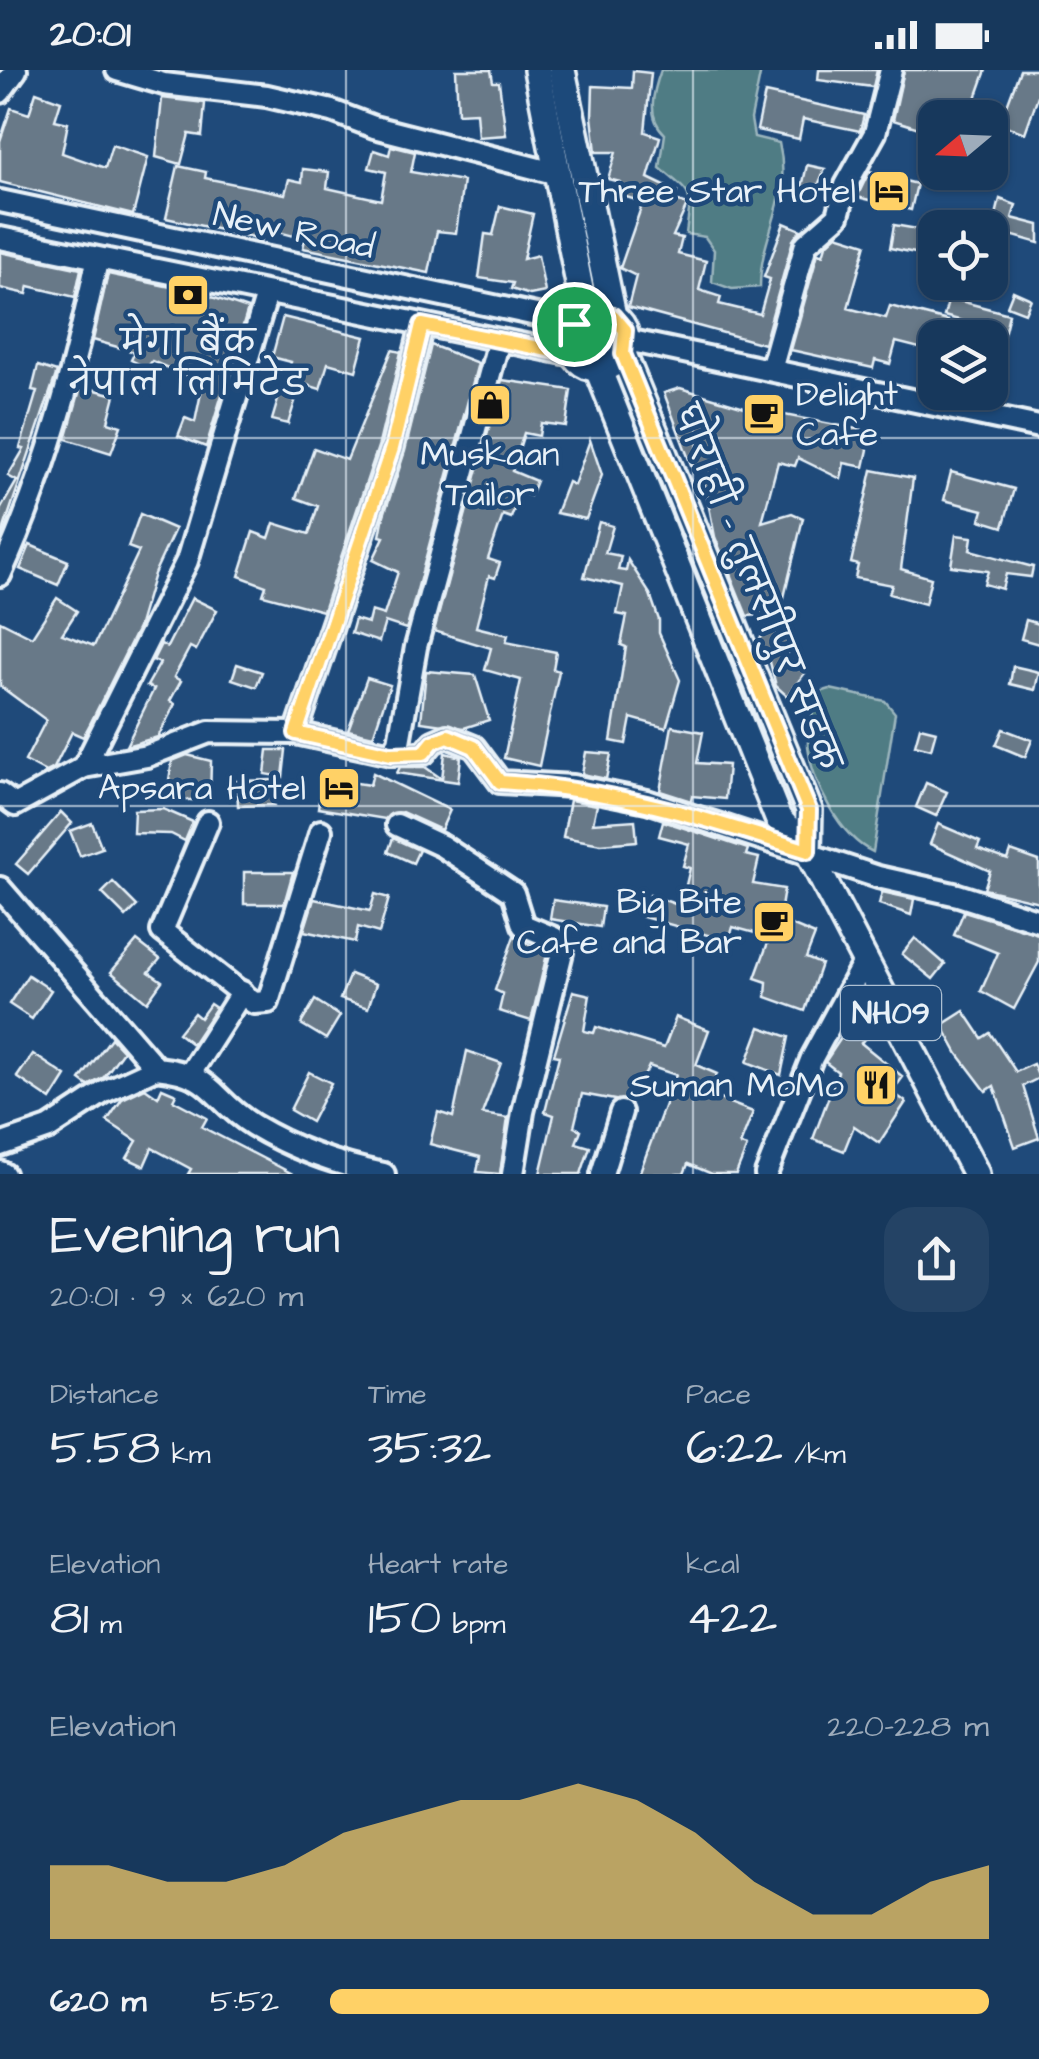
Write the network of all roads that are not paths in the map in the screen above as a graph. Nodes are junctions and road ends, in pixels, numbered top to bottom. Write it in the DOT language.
graph roads {
  1 [pos="16,70"];
  2 [pos="117,70"];
  3 [pos="537,70"];
  4 [pos="562,70"];
  5 [pos="891,70"];
  6 [pos="0,92"];
  7 [pos="558,174"];
  8 [pos="0,201"];
  9 [pos="0,238"];
  10 [pos="97,261"];
  11 [pos="267,294"];
  12 [pos="613,316"];
  13 [pos="580,319"];
  14 [pos="422,325"];
  15 [pos="499,340"];
  16 [pos="625,347"];
  17 [pos="574,355"];
  18 [pos="598,368"];
  19 [pos="772,370"];
  20 [pos="1039,427"];
  21 [pos="0,575"];
  22 [pos="296,733"];
  23 [pos="391,754"];
  24 [pos="84,767"];
  25 [pos="0,794"];
  26 [pos="208,822"];
  27 [pos="398,825"];
  28 [pos="321,832"];
  29 [pos="808,851"];
  30 [pos="0,888"];
  31 [pos="1039,921"];
  32 [pos="864,962"];
  33 [pos="242,992"];
  34 [pos="156,1068"];
  35 [pos="191,1072"];
  36 [pos="621,1112"];
  37 [pos="0,1145"];
  38 [pos="384,1174"];
  39 [pos="513,1174"];
  40 [pos="602,1174"];
  41 [pos="766,1174"];
  42 [pos="976,1174"];
  1 -- 6 [label="street"];
  2 -- 7 [label="street"];
  3 -- 7 [label="main road"];
  4 -- 12 [label="main road, NH09"];
  5 -- 19 [label="street"];
  7 -- 13 [label="main road"];
  8 -- 13 [label="street, New Road"];
  9 -- 10 [label="street, New Road"];
  10 -- 11 [label="street, New Road"];
  10 -- 21 [label="street"];
  11 -- 14 [label="street, New Road"];
  11 -- 24 [label="street"];
  12 -- 13 [label="main road"];
  12 -- 16 [label="main road, NH09"];
  13 -- 17 [label="main road"];
  14 -- 15 [label="street, New Road"];
  14 -- 22 [label="street"];
  15 -- 17 [label="street, New Road"];
  15 -- 23 [label="street"];
  16 -- 18 [label="main road"];
  16 -- 19 [label="street"];
  16 -- 29 [label="main road, घोराही - तुलसीपुर सडक / NH09"];
  17 -- 18 [label="main road"];
  18 -- 29 [label="main road, घोराही - तुलसीपुर सडक / NH09"];
  19 -- 20 [label="street"];
  22 -- 23 [label="street"];
  22 -- 24 [label="street"];
  23 -- 29 [label="street"];
  24 -- 25 [label="street"];
  26 -- 33 [label="street"];
  27 -- 39 [label="street"];
  28 -- 33 [label="street"];
  29 -- 31 [label="street"];
  29 -- 32 [label="main road, घोराही - तुलसीपुर सडक / NH09"];
  30 -- 34 [label="street"];
  32 -- 41 [label="street"];
  32 -- 42 [label="main road, घोराही - तुलसीपुर सडक / NH09"];
  33 -- 35 [label="street"];
  34 -- 35 [label="street"];
  34 -- 37 [label="street"];
  35 -- 38 [label="street"];
  36 -- 40 [label="street"];
}
